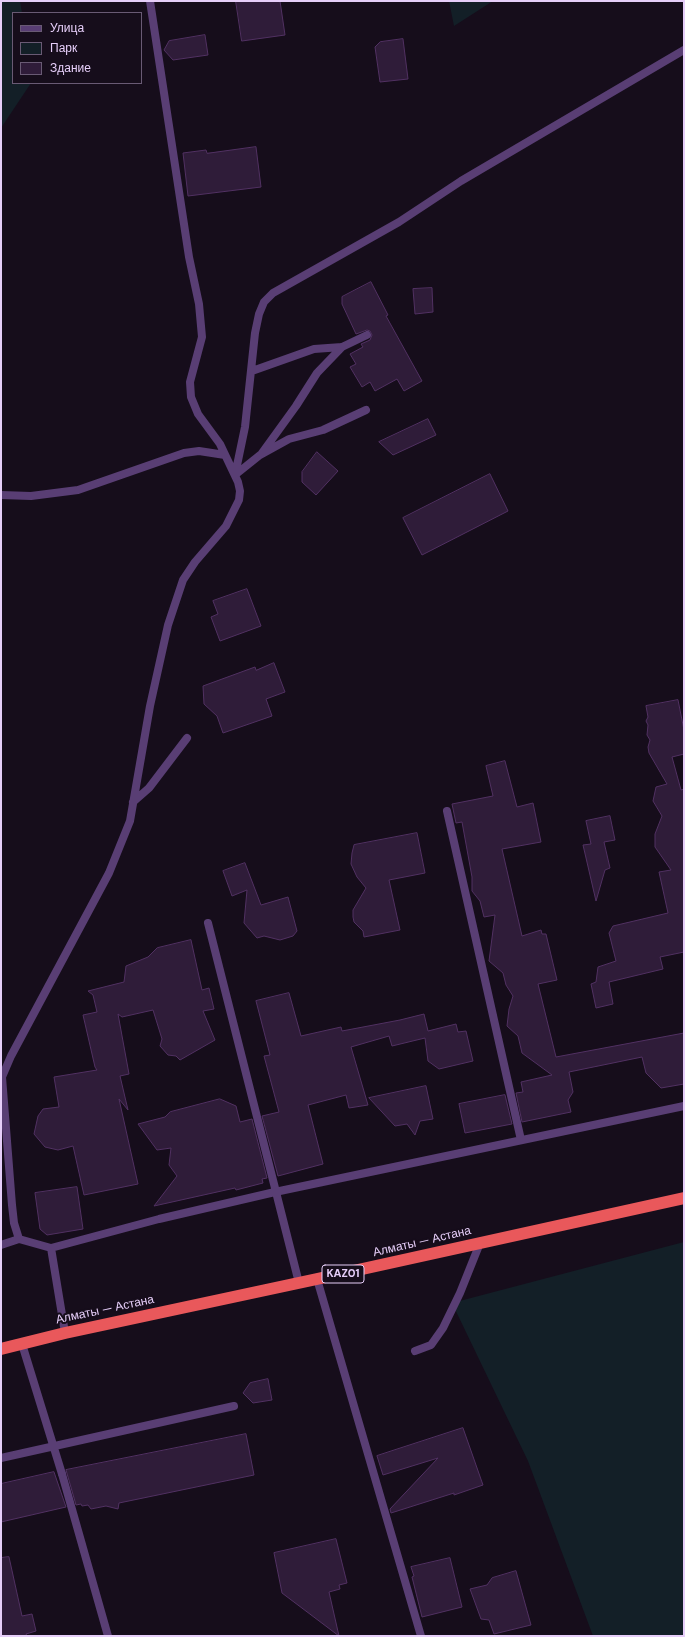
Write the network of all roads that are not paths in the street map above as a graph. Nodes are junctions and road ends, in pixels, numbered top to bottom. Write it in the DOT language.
graph roads {
  1 [pos="150,1"];
  2 [pos="684,50"];
  3 [pos="367,334"];
  4 [pos="342,347"];
  5 [pos="252,371"];
  6 [pos="366,410"];
  7 [pos="225,455"];
  8 [pos="260,455"];
  9 [pos="235,475"];
  10 [pos="1,495"];
  11 [pos="187,738"];
  12 [pos="133,802"];
  13 [pos="447,811"];
  14 [pos="208,923"];
  15 [pos="2,1077"];
  16 [pos="684,1106"];
  17 [pos="521,1140"];
  18 [pos="275,1192"];
  19 [pos="684,1198"];
  20 [pos="20,1239"];
  21 [pos="480,1243"];
  22 [pos="1,1245"];
  23 [pos="50,1248"];
  24 [pos="318,1279"];
  25 [pos="299,1283"];
  26 [pos="65,1333"];
  27 [pos="22,1344"];
  28 [pos="1,1349"];
  29 [pos="415,1351"];
  30 [pos="234,1406"];
  31 [pos="54,1447"];
  32 [pos="1,1458"];
  33 [pos="108,1636"];
  34 [pos="421,1636"];
  1 -- 7 [label="street"];
  2 -- 5 [label="street"];
  3 -- 4 [label="street"];
  4 -- 5 [label="street"];
  4 -- 8 [label="street"];
  5 -- 9 [label="street"];
  6 -- 8 [label="street"];
  7 -- 9 [label="street"];
  7 -- 10 [label="street"];
  8 -- 9 [label="street"];
  9 -- 12 [label="street"];
  11 -- 12 [label="street"];
  12 -- 15 [label="street"];
  13 -- 17 [label="street"];
  14 -- 18 [label="street"];
  15 -- 20 [label="street"];
  16 -- 17 [label="street"];
  17 -- 18 [label="street"];
  18 -- 23 [label="street"];
  18 -- 25 [label="street"];
  19 -- 21 [label="highway, Алматы — Астана / KАZ01"];
  20 -- 22 [label="street"];
  20 -- 23 [label="street"];
  21 -- 24 [label="highway, Алматы — Астана / KАZ01"];
  21 -- 29 [label="street"];
  23 -- 26 [label="street"];
  24 -- 25 [label="highway, Алматы — Астана / KАZ01"];
  24 -- 34 [label="street"];
  25 -- 26 [label="highway, Алматы — Астана / KАZ01"];
  26 -- 27 [label="highway, Алматы — Астана / KАZ01"];
  27 -- 28 [label="highway, Алматы — Астана / KАZ01"];
  27 -- 31 [label="street"];
  30 -- 31 [label="street"];
  31 -- 32 [label="street"];
  31 -- 33 [label="street"];
}
